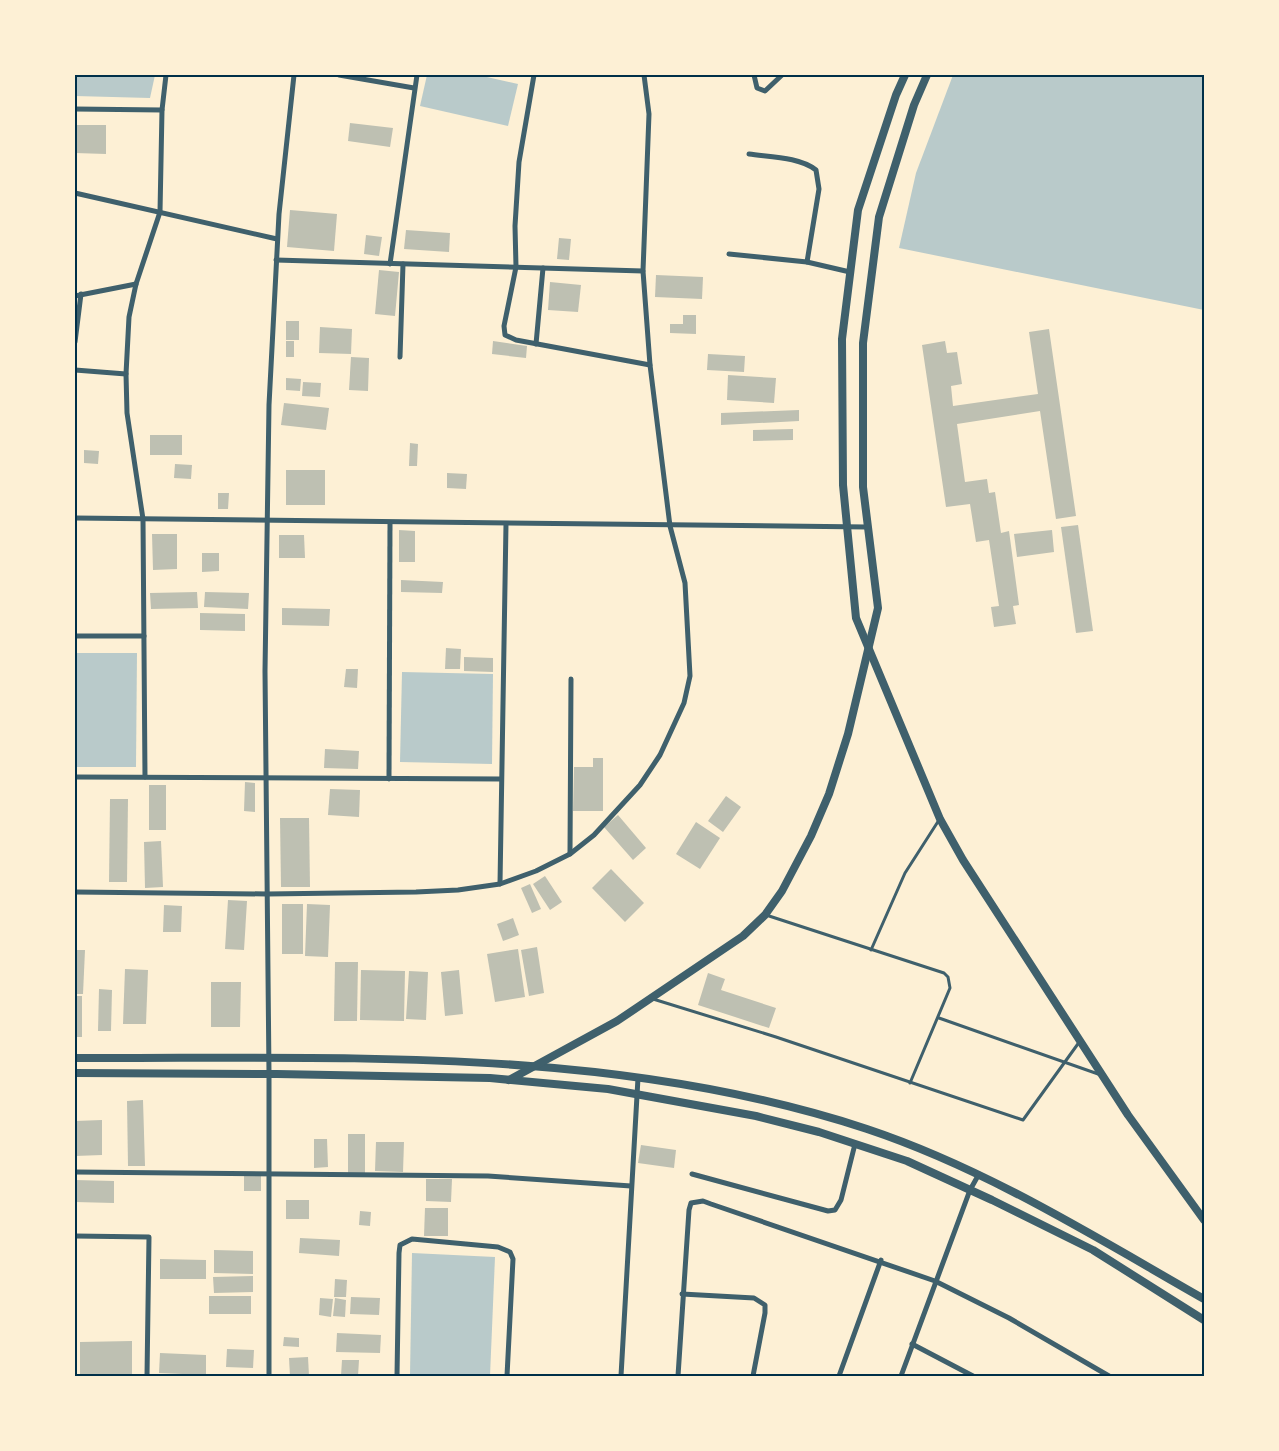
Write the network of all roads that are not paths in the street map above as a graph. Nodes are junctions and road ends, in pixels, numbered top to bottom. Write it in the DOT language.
graph roads {
  1 [pos="166,75"];
  2 [pos="294,75"];
  3 [pos="339,75"];
  4 [pos="417,75"];
  5 [pos="534,75"];
  6 [pos="644,75"];
  7 [pos="754,75"];
  8 [pos="782,75"];
  9 [pos="905,75"];
  10 [pos="927,75"];
  11 [pos="414,88"];
  12 [pos="75,109"];
  13 [pos="162,110"];
  14 [pos="749,154"];
  15 [pos="75,193"];
  16 [pos="160,212"];
  17 [pos="277,239"];
  18 [pos="729,254"];
  19 [pos="276,260"];
  20 [pos="807,262"];
  21 [pos="390,264"];
  22 [pos="403,264"];
  23 [pos="516,267"];
  24 [pos="543,268"];
  25 [pos="643,271"];
  26 [pos="850,272"];
  27 [pos="136,284"];
  28 [pos="81,294"];
  29 [pos="75,296"];
  30 [pos="75,342"];
  31 [pos="536,344"];
  32 [pos="400,357"];
  33 [pos="650,366"];
  34 [pos="75,370"];
  35 [pos="126,374"];
  36 [pos="75,518"];
  37 [pos="143,520"];
  38 [pos="267,522"];
  39 [pos="390,523"];
  40 [pos="506,524"];
  41 [pos="670,526"];
  42 [pos="847,527"];
  43 [pos="867,527"];
  44 [pos="75,636"];
  45 [pos="144,636"];
  46 [pos="868,651"];
  47 [pos="571,679"];
  48 [pos="75,777"];
  49 [pos="145,777"];
  50 [pos="266,778"];
  51 [pos="389,779"];
  52 [pos="501,779"];
  53 [pos="940,819"];
  54 [pos="570,854"];
  55 [pos="500,884"];
  56 [pos="75,892"];
  57 [pos="267,894"];
  58 [pos="765,915"];
  59 [pos="872,950"];
  60 [pos="652,999"];
  61 [pos="939,1018"];
  62 [pos="1080,1040"];
  63 [pos="75,1058"];
  64 [pos="269,1059"];
  65 [pos="1063,1062"];
  66 [pos="533,1067"];
  67 [pos="75,1073"];
  68 [pos="269,1074"];
  69 [pos="1103,1076"];
  70 [pos="638,1078"];
  71 [pos="509,1080"];
  72 [pos="910,1082"];
  73 [pos="637,1094"];
  74 [pos="855,1144"];
  75 [pos="75,1172"];
  76 [pos="269,1173"];
  77 [pos="692,1174"];
  78 [pos="979,1174"];
  79 [pos="631,1186"];
  80 [pos="970,1190"];
  81 [pos="1204,1220"];
  82 [pos="75,1236"];
  83 [pos="881,1260"];
  84 [pos="935,1281"];
  85 [pos="682,1294"];
  86 [pos="1204,1299"];
  87 [pos="1204,1320"];
  88 [pos="912,1344"];
  89 [pos="147,1376"];
  90 [pos="269,1376"];
  91 [pos="397,1376"];
  92 [pos="507,1376"];
  93 [pos="621,1376"];
  94 [pos="678,1376"];
  95 [pos="753,1376"];
  96 [pos="838,1376"];
  97 [pos="901,1376"];
  98 [pos="973,1376"];
  99 [pos="1109,1376"];
  1 -- 13 [label="street"];
  2 -- 17 [label="street"];
  3 -- 11 [label="street"];
  4 -- 11 [label="street"];
  5 -- 23 [label="street"];
  6 -- 25 [label="street"];
  7 -- 8 [label="street"];
  9 -- 26 [label="street"];
  10 -- 43 [label="street"];
  11 -- 21 [label="street"];
  12 -- 13 [label="street"];
  13 -- 16 [label="street"];
  14 -- 20 [label="street"];
  15 -- 16 [label="street"];
  16 -- 17 [label="street"];
  16 -- 27 [label="street"];
  17 -- 19 [label="street"];
  18 -- 20 [label="street"];
  19 -- 21 [label="street"];
  19 -- 38 [label="street"];
  20 -- 26 [label="street"];
  21 -- 22 [label="street"];
  22 -- 23 [label="street"];
  22 -- 32 [label="street"];
  23 -- 24 [label="street"];
  23 -- 31 [label="street"];
  24 -- 25 [label="street"];
  24 -- 31 [label="street"];
  25 -- 33 [label="street"];
  26 -- 42 [label="street"];
  27 -- 28 [label="street"];
  27 -- 35 [label="street"];
  28 -- 29 [label="street"];
  28 -- 30 [label="street"];
  31 -- 33 [label="street"];
  33 -- 41 [label="street"];
  34 -- 35 [label="street"];
  35 -- 37 [label="street"];
  36 -- 37 [label="street"];
  37 -- 38 [label="street"];
  37 -- 45 [label="street"];
  38 -- 39 [label="street"];
  38 -- 50 [label="street"];
  39 -- 40 [label="street"];
  39 -- 51 [label="street"];
  40 -- 41 [label="street"];
  40 -- 52 [label="street"];
  41 -- 42 [label="street"];
  41 -- 54 [label="street"];
  42 -- 43 [label="street"];
  42 -- 46 [label="street"];
  43 -- 46 [label="street"];
  44 -- 45 [label="street"];
  45 -- 49 [label="street"];
  46 -- 53 [label="street"];
  46 -- 58 [label="street"];
  47 -- 54 [label="street"];
  48 -- 49 [label="street"];
  49 -- 50 [label="street"];
  50 -- 51 [label="street"];
  50 -- 57 [label="street"];
  51 -- 52 [label="street"];
  52 -- 55 [label="street"];
  53 -- 59 [label="lane"];
  53 -- 62 [label="street"];
  54 -- 55 [label="street"];
  55 -- 57 [label="street"];
  56 -- 57 [label="street"];
  57 -- 64 [label="street"];
  58 -- 59 [label="lane"];
  58 -- 60 [label="street"];
  59 -- 61 [label="lane"];
  60 -- 66 [label="street"];
  60 -- 72 [label="lane"];
  61 -- 65 [label="lane"];
  61 -- 72 [label="lane"];
  62 -- 65 [label="lane"];
  62 -- 69 [label="street"];
  63 -- 64 [label="street"];
  64 -- 66 [label="street"];
  64 -- 68 [label="street"];
  65 -- 69 [label="lane"];
  65 -- 72 [label="lane"];
  66 -- 70 [label="street"];
  66 -- 71 [label="street"];
  67 -- 68 [label="street"];
  68 -- 71 [label="street"];
  68 -- 76 [label="street"];
  69 -- 81 [label="street"];
  70 -- 73 [label="street"];
  70 -- 78 [label="street"];
  71 -- 73 [label="street"];
  73 -- 74 [label="street"];
  73 -- 79 [label="street"];
  74 -- 77 [label="street"];
  74 -- 80 [label="street"];
  75 -- 76 [label="street"];
  76 -- 79 [label="street"];
  76 -- 90 [label="street"];
  78 -- 80 [label="street"];
  78 -- 86 [label="street"];
  79 -- 93 [label="street"];
  80 -- 84 [label="street"];
  80 -- 87 [label="street"];
  82 -- 89 [label="street"];
  83 -- 84 [label="street"];
  83 -- 85 [label="street"];
  83 -- 96 [label="street"];
  84 -- 88 [label="street"];
  84 -- 99 [label="street"];
  85 -- 94 [label="street"];
  85 -- 95 [label="street"];
  88 -- 97 [label="street"];
  88 -- 98 [label="street"];
  91 -- 92 [label="street"];
}
